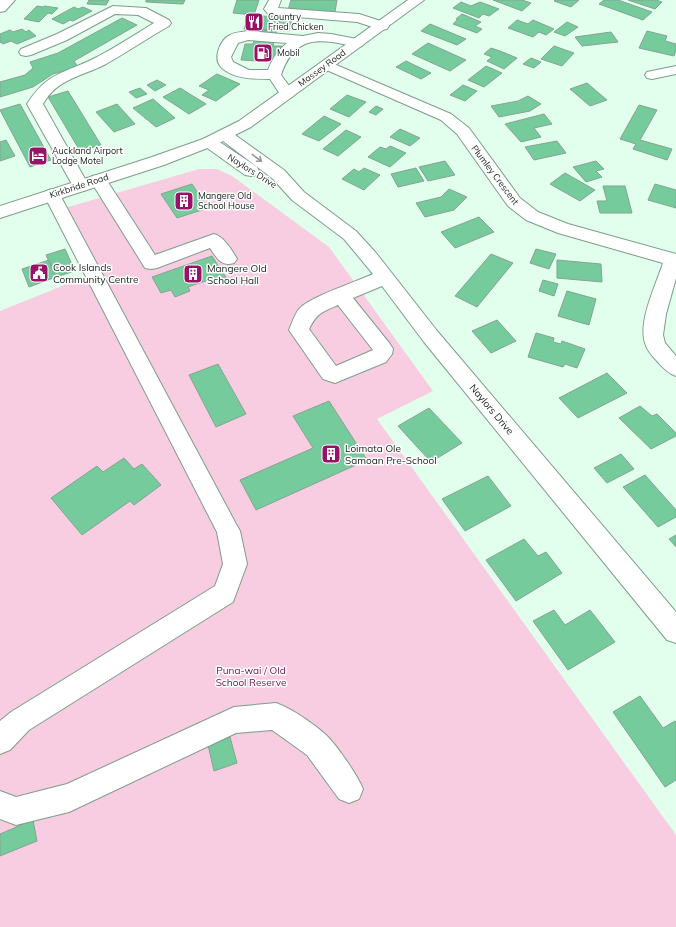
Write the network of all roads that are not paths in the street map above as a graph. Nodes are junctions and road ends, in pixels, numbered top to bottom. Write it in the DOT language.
graph roads {
  1 [pos="8,0"];
  2 [pos="418,0"];
  3 [pos="275,1"];
  4 [pos="0,8"];
  5 [pos="382,26"];
  6 [pos="303,40"];
  7 [pos="357,43"];
  8 [pos="26,52"];
  9 [pos="327,65"];
  10 [pos="676,70"];
  11 [pos="274,75"];
  12 [pos="652,75"];
  13 [pos="287,94"];
  14 [pos="225,135"];
  15 [pos="209,142"];
  16 [pos="98,180"];
  17 [pos="81,186"];
  18 [pos="52,195"];
  19 [pos="298,196"];
  20 [pos="0,212"];
  21 [pos="228,259"];
  22 [pos="675,260"];
  23 [pos="385,278"];
  24 [pos="342,297"];
  25 [pos="676,368"];
  26 [pos="676,631"];
  27 [pos="0,740"];
  28 [pos="349,789"];
  29 [pos="0,805"];
  1 -- 4 [label="street"];
  2 -- 5 [label="street, Massey Road"];
  3 -- 5 [label="street"];
  5 -- 7 [label="street, Massey Road"];
  6 -- 7 [label="street"];
  6 -- 11 [label="street"];
  6 -- 11 [label="street"];
  7 -- 9 [label="street, Massey Road"];
  8 -- 17 [label="street"];
  9 -- 13 [label="street, Massey Road"];
  9 -- 22 [label="street, Plumley Crescent"];
  10 -- 12 [label="street"];
  11 -- 13 [label="street"];
  13 -- 14 [label="street, Massey Road"];
  14 -- 15 [label="street, Kirkbride Road"];
  14 -- 19 [label="street, Naylors Drive, one-way"];
  15 -- 16 [label="street, Kirkbride Road"];
  15 -- 19 [label="street, Naylors Drive"];
  16 -- 17 [label="street, Kirkbride Road"];
  16 -- 21 [label="street"];
  17 -- 18 [label="street, Kirkbride Road"];
  18 -- 20 [label="street, Kirkbride Road"];
  18 -- 27 [label="street"];
  19 -- 23 [label="street, Naylors Drive"];
  22 -- 25 [label="street"];
  23 -- 24 [label="street"];
  23 -- 26 [label="street, Naylors Drive"];
  28 -- 29 [label="street"];
}
